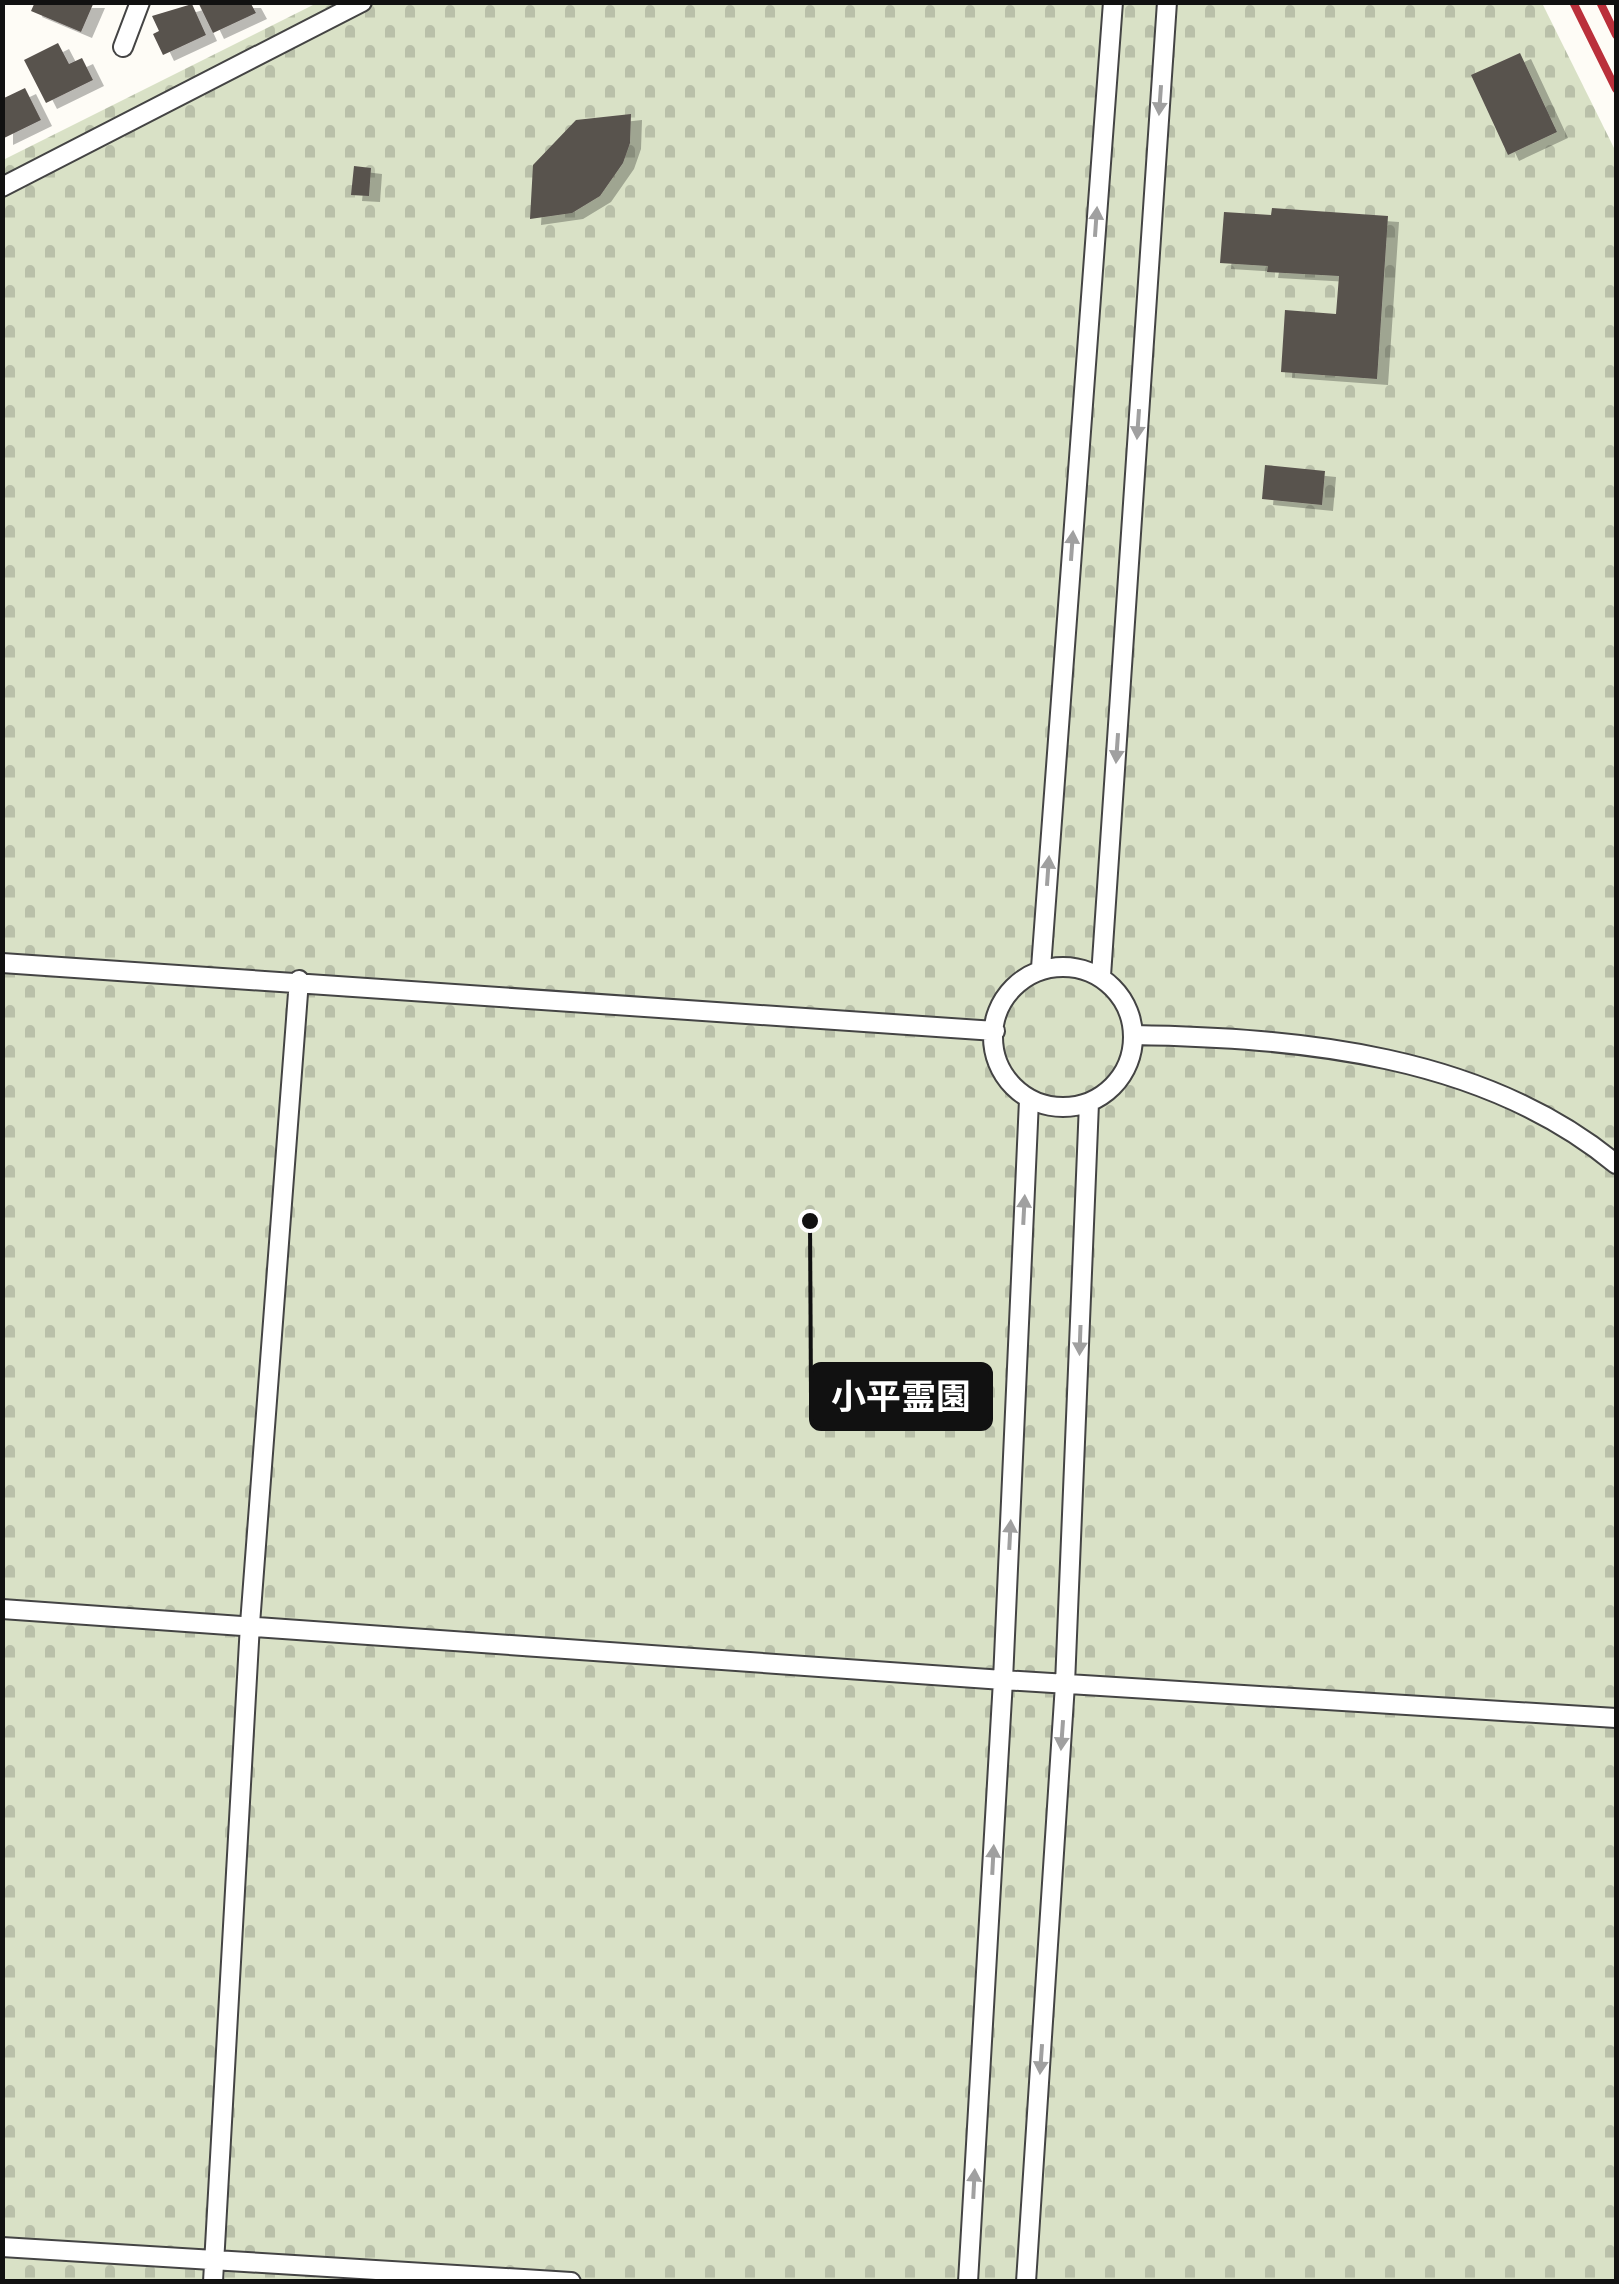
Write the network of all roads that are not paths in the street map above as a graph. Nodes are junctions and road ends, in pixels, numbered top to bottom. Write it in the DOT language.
graph roads {
  1 [pos="140,2"];
  2 [pos="362,2"];
  3 [pos="1113,2"];
  4 [pos="1167,2"];
  5 [pos="123,48"];
  6 [pos="2,187"];
  7 [pos="2,963"];
  8 [pos="1041,968"];
  9 [pos="1102,976"];
  10 [pos="299,980"];
  11 [pos="995,1031"];
  12 [pos="1134,1035"];
  13 [pos="1029,1100"];
  14 [pos="1090,1103"];
  15 [pos="1616,1164"];
  16 [pos="2,1609"];
  17 [pos="250,1624"];
  18 [pos="1003,1680"];
  19 [pos="1065,1684"];
  20 [pos="1616,1718"];
  21 [pos="2,2248"];
  22 [pos="214,2261"];
  23 [pos="213,2282"];
  24 [pos="572,2282"];
  25 [pos="968,2282"];
  26 [pos="1026,2282"];
  1 -- 5 [label="lane"];
  2 -- 6 [label="lane"];
  8 -- 3 [label="lane, one-way"];
  4 -- 9 [label="lane, one-way"];
  7 -- 10 [label="lane"];
  8 -- 9 [label="lane"];
  8 -- 11 [label="lane"];
  9 -- 12 [label="lane"];
  10 -- 11 [label="lane"];
  10 -- 17 [label="lane"];
  11 -- 13 [label="lane"];
  12 -- 14 [label="lane"];
  12 -- 15 [label="lane"];
  13 -- 14 [label="lane"];
  18 -- 13 [label="lane, one-way"];
  14 -- 19 [label="lane, one-way"];
  16 -- 17 [label="lane"];
  17 -- 18 [label="lane"];
  17 -- 22 [label="lane"];
  18 -- 19 [label="lane"];
  25 -- 18 [label="lane, one-way"];
  19 -- 20 [label="lane"];
  19 -- 26 [label="lane, one-way"];
  21 -- 22 [label="lane"];
  22 -- 23 [label="lane"];
  22 -- 24 [label="lane"];
}
